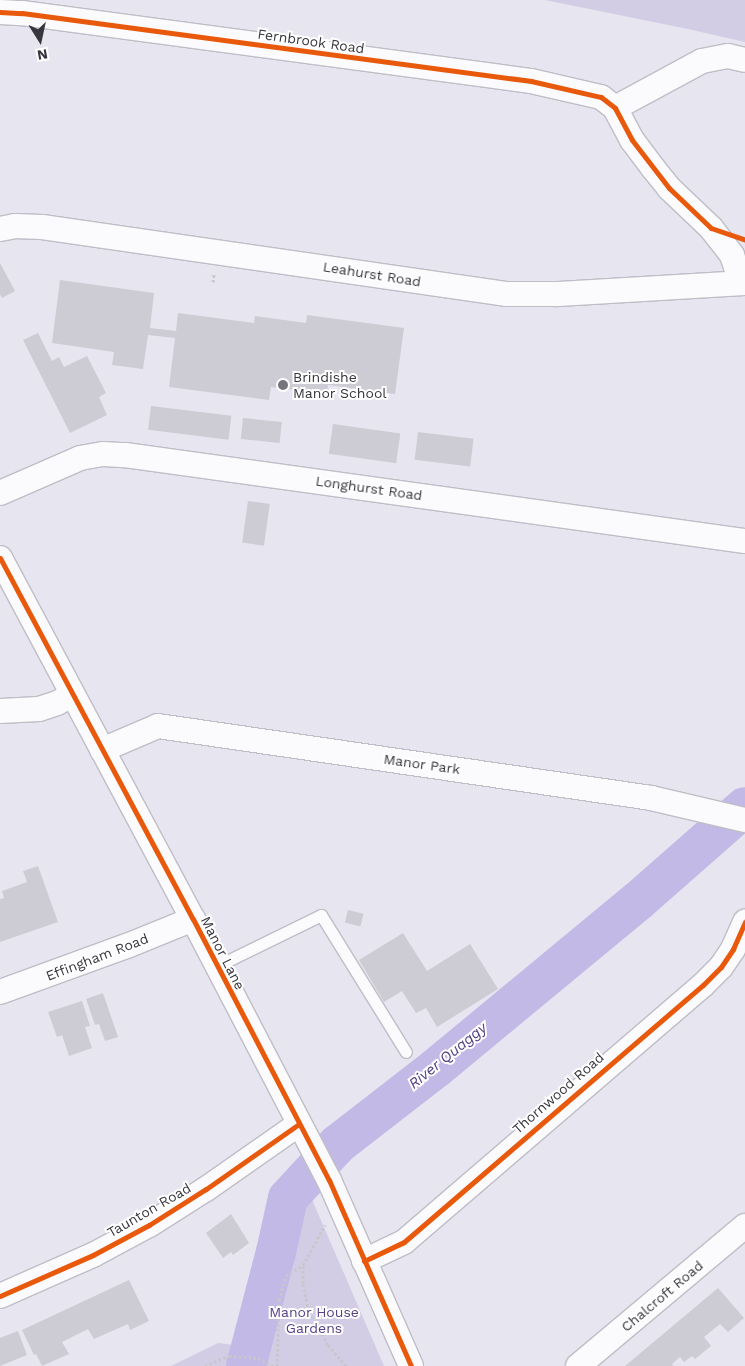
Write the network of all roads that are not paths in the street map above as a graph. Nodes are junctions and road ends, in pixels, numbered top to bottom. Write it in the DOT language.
graph roads {
  1 [pos="0,12"];
  2 [pos="745,60"];
  3 [pos="615,108"];
  4 [pos="0,229"];
  5 [pos="743,283"];
  6 [pos="0,493"];
  7 [pos="745,542"];
  8 [pos="0,558"];
  9 [pos="72,695"];
  10 [pos="0,711"];
  11 [pos="102,750"];
  12 [pos="745,820"];
  13 [pos="193,919"];
  14 [pos="745,922"];
  15 [pos="217,966"];
  16 [pos="0,992"];
  17 [pos="406,1052"];
  18 [pos="299,1124"];
  19 [pos="745,1226"];
  20 [pos="364,1261"];
  21 [pos="0,1296"];
  22 [pos="411,1366"];
  23 [pos="578,1366"];
  1 -- 3 [label="street, Fernbrook Road"];
  2 -- 3 [label="street"];
  3 -- 5 [label="street"];
  4 -- 5 [label="street, Leahurst Road"];
  6 -- 7 [label="street, Longhurst Road"];
  8 -- 9 [label="street, Manor Lane"];
  9 -- 10 [label="street"];
  9 -- 11 [label="street, Manor Lane"];
  11 -- 12 [label="street, Manor Park"];
  11 -- 13 [label="street, Manor Lane"];
  13 -- 15 [label="street, Manor Lane"];
  13 -- 16 [label="street, Effingham Road"];
  14 -- 20 [label="street, Thornwood Road"];
  15 -- 17 [label="lane"];
  15 -- 18 [label="street, Manor Lane"];
  18 -- 20 [label="street, Manor Lane"];
  18 -- 21 [label="street, Taunton Road"];
  19 -- 23 [label="street, Chalcroft Road"];
  20 -- 22 [label="street, Manor Lane"];
}
